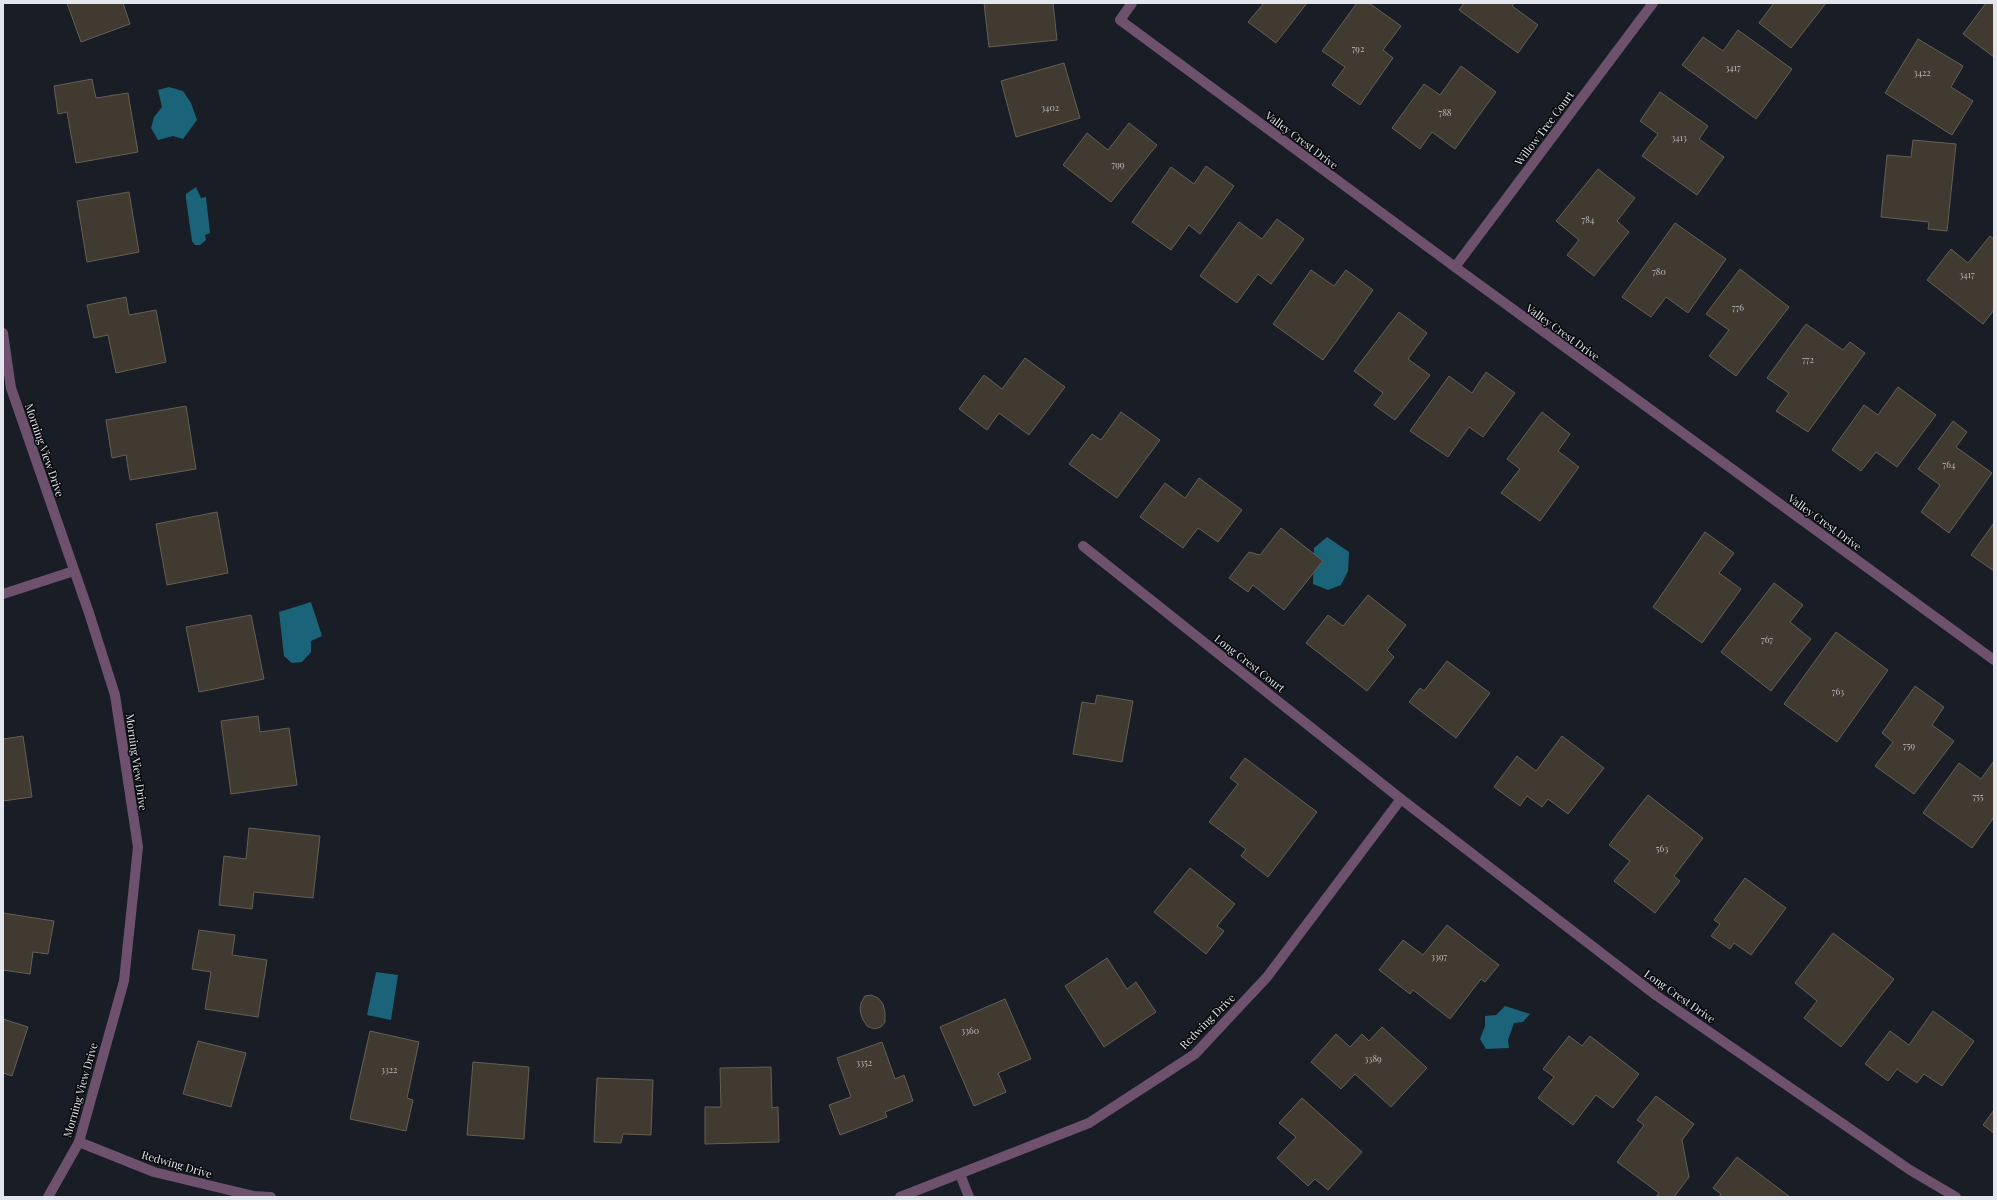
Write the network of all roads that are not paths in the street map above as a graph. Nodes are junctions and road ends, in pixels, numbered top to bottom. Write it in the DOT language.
graph roads {
  1 [pos="1132,3"];
  2 [pos="1652,3"];
  3 [pos="1454,268"];
  4 [pos="3,333"];
  5 [pos="1083,546"];
  6 [pos="74,571"];
  7 [pos="3,594"];
  8 [pos="1994,660"];
  9 [pos="1401,799"];
  10 [pos="79,1142"];
  11 [pos="960,1174"];
  12 [pos="48,1197"];
  13 [pos="271,1197"];
  14 [pos="900,1197"];
  15 [pos="969,1197"];
  16 [pos="1956,1197"];
  1 -- 3 [label="street, Valley Crest Drive"];
  2 -- 3 [label="street, Willow Tree Court"];
  3 -- 8 [label="street, Valley Crest Drive"];
  4 -- 6 [label="street, Morning View Drive"];
  5 -- 9 [label="street, Long Crest Court"];
  6 -- 7 [label="street"];
  6 -- 10 [label="street, Morning View Drive"];
  9 -- 11 [label="street, Redwing Drive"];
  9 -- 16 [label="street, Long Crest Drive"];
  10 -- 12 [label="street, Morning View Drive"];
  10 -- 13 [label="street, Redwing Drive"];
  11 -- 14 [label="street, Redwing Drive"];
  11 -- 15 [label="street"];
}
